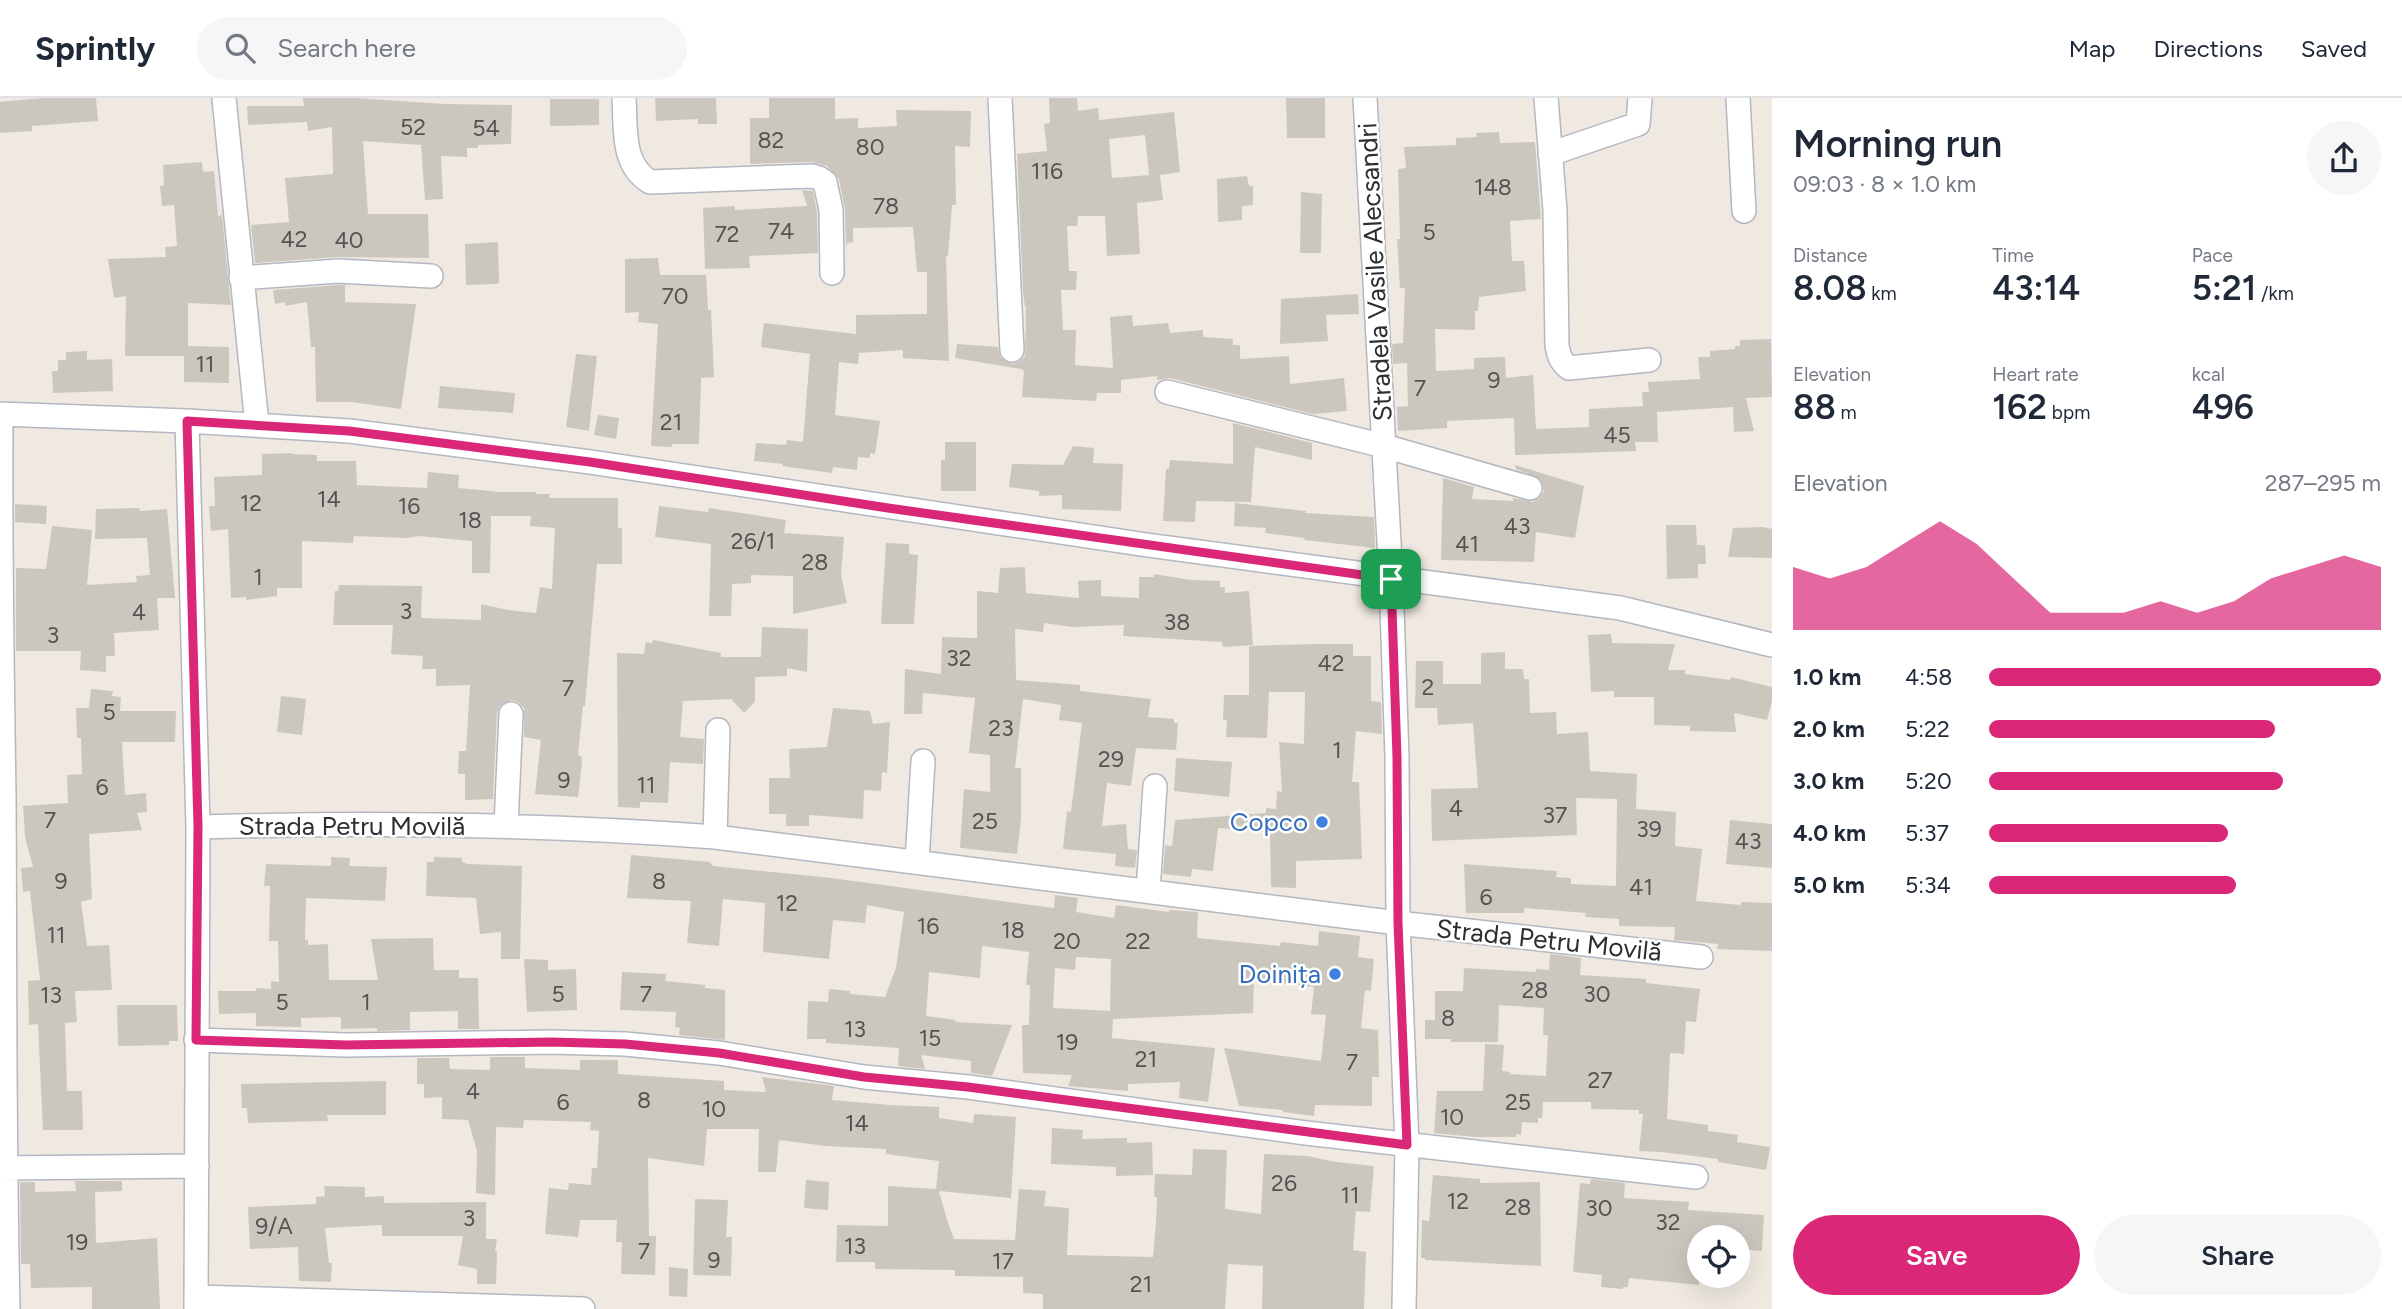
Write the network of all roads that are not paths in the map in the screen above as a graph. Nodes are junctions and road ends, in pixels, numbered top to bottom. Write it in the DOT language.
graph roads {
  1 [pos="224,98"];
  2 [pos="624,98"];
  3 [pos="1000,98"];
  4 [pos="1365,98"];
  5 [pos="1546,98"];
  6 [pos="1640,98"];
  7 [pos="1738,98"];
  8 [pos="1550,154"];
  9 [pos="1744,211"];
  10 [pos="832,273"];
  11 [pos="431,276"];
  12 [pos="241,278"];
  13 [pos="1012,350"];
  14 [pos="1649,360"];
  15 [pos="1167,392"];
  16 [pos="1,414"];
  17 [pos="187,421"];
  18 [pos="257,425"];
  19 [pos="1384,446"];
  20 [pos="1530,488"];
  21 [pos="1391,579"];
  22 [pos="1772,645"];
  23 [pos="512,714"];
  24 [pos="718,730"];
  25 [pos="923,761"];
  26 [pos="1155,786"];
  27 [pos="506,826"];
  28 [pos="198,827"];
  29 [pos="715,837"];
  30 [pos="918,862"];
  31 [pos="1148,891"];
  32 [pos="1398,923"];
  33 [pos="1701,957"];
  34 [pos="196,1040"];
  35 [pos="1407,1145"];
  36 [pos="197,1166"];
  37 [pos="2,1168"];
  38 [pos="1696,1177"];
  39 [pos="196,1303"];
  40 [pos="421,1306"];
  41 [pos="8,1309"];
  42 [pos="583,1309"];
  43 [pos="1404,1309"];
  1 -- 12 [label="street"];
  2 -- 10 [label="street"];
  3 -- 13 [label="street"];
  4 -- 19 [label="street, Stradela Vasile Alecsandri"];
  5 -- 8 [label="street"];
  6 -- 8 [label="street"];
  7 -- 9 [label="street"];
  8 -- 14 [label="street"];
  11 -- 12 [label="street"];
  12 -- 18 [label="street"];
  15 -- 19 [label="street, Stradela Vasile Alecsandri"];
  16 -- 17 [label="street"];
  16 -- 37 [label="street"];
  17 -- 18 [label="street"];
  17 -- 28 [label="street"];
  18 -- 21 [label="street"];
  19 -- 20 [label="street, Stradela Vasile Alecsandri"];
  19 -- 21 [label="street, Stradela Vasile Alecsandri"];
  21 -- 22 [label="street"];
  21 -- 32 [label="street, Stradela Vasile Alecsandri"];
  23 -- 27 [label="street"];
  24 -- 29 [label="street"];
  25 -- 30 [label="street"];
  26 -- 31 [label="street"];
  27 -- 28 [label="street, Strada Petru Movilă"];
  27 -- 29 [label="street, Strada Petru Movilă"];
  28 -- 34 [label="street"];
  29 -- 30 [label="street, Strada Petru Movilă"];
  30 -- 31 [label="street, Strada Petru Movilă"];
  31 -- 32 [label="street, Strada Petru Movilă"];
  32 -- 33 [label="street, Strada Petru Movilă"];
  32 -- 35 [label="street, Stradela Vasile Alecsandri"];
  34 -- 35 [label="street"];
  34 -- 36 [label="street"];
  35 -- 38 [label="street"];
  35 -- 43 [label="street, Stradela Vasile Alecsandri"];
  36 -- 37 [label="street"];
  36 -- 39 [label="street"];
  37 -- 41 [label="street"];
  39 -- 40 [label="street"];
  40 -- 42 [label="street"];
}
